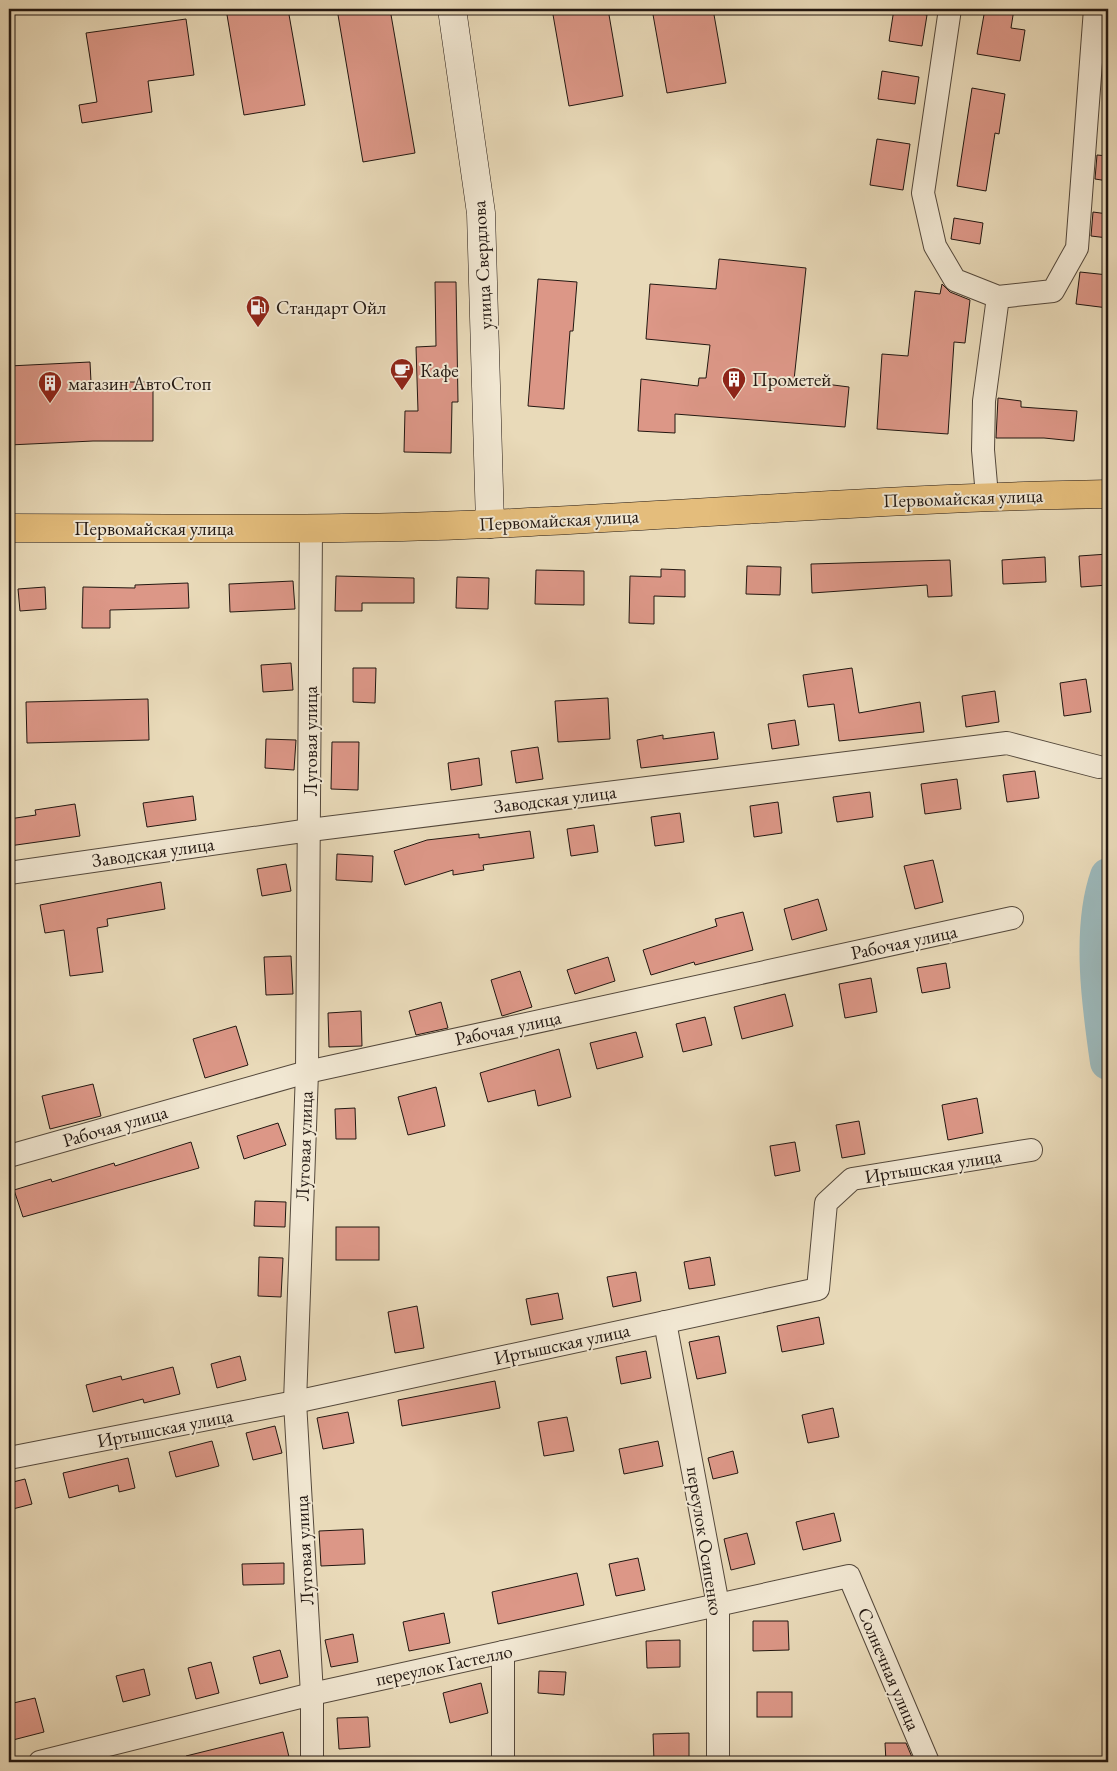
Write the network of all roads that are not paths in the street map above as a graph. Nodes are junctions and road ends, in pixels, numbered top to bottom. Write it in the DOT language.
graph roads {
  1 [pos="452,9"];
  2 [pos="950,9"];
  3 [pos="1095,9"];
  4 [pos="998,297"];
  5 [pos="1108,494"];
  6 [pos="987,496"];
  7 [pos="490,524"];
  8 [pos="9,528"];
  9 [pos="311,529"];
  10 [pos="1099,767"];
  11 [pos="310,830"];
  12 [pos="9,873"];
  13 [pos="1012,918"];
  14 [pos="307,1072"];
  15 [pos="1031,1150"];
  16 [pos="9,1156"];
  17 [pos="665,1322"];
  18 [pos="296,1402"];
  19 [pos="9,1458"];
  20 [pos="849,1576"];
  21 [pos="718,1605"];
  22 [pos="503,1652"];
  23 [pos="312,1694"];
  24 [pos="40,1762"];
  25 [pos="312,1762"];
  26 [pos="503,1762"];
  27 [pos="718,1762"];
  28 [pos="928,1762"];
  1 -- 7 [label="main road, улица Свердлова"];
  2 -- 4 [label="street"];
  3 -- 4 [label="street"];
  4 -- 6 [label="street"];
  5 -- 6 [label="main road, Первомайская улица"];
  6 -- 7 [label="main road, Первомайская улица"];
  7 -- 9 [label="main road, Первомайская улица"];
  8 -- 9 [label="main road, Первомайская улица"];
  9 -- 11 [label="street, Луговая улица"];
  10 -- 11 [label="street, Заводская улица"];
  11 -- 12 [label="street, Заводская улица"];
  11 -- 14 [label="street, Луговая улица"];
  13 -- 14 [label="street, Рабочая улица"];
  14 -- 16 [label="street, Рабочая улица"];
  14 -- 18 [label="street, Луговая улица"];
  15 -- 17 [label="street, Иртышская улица"];
  17 -- 18 [label="street, Иртышская улица"];
  17 -- 21 [label="street, переулок Осипенко"];
  18 -- 19 [label="street, Иртышская улица"];
  18 -- 23 [label="street, Луговая улица"];
  20 -- 21 [label="street, переулок Гастелло"];
  20 -- 28 [label="street, Солнечная улица"];
  21 -- 22 [label="street, переулок Гастелло"];
  21 -- 27 [label="street, переулок Осипенко"];
  22 -- 23 [label="street, переулок Гастелло"];
  22 -- 26 [label="street"];
  23 -- 24 [label="street, переулок Гастелло"];
  23 -- 25 [label="street, Луговая улица"];
}
